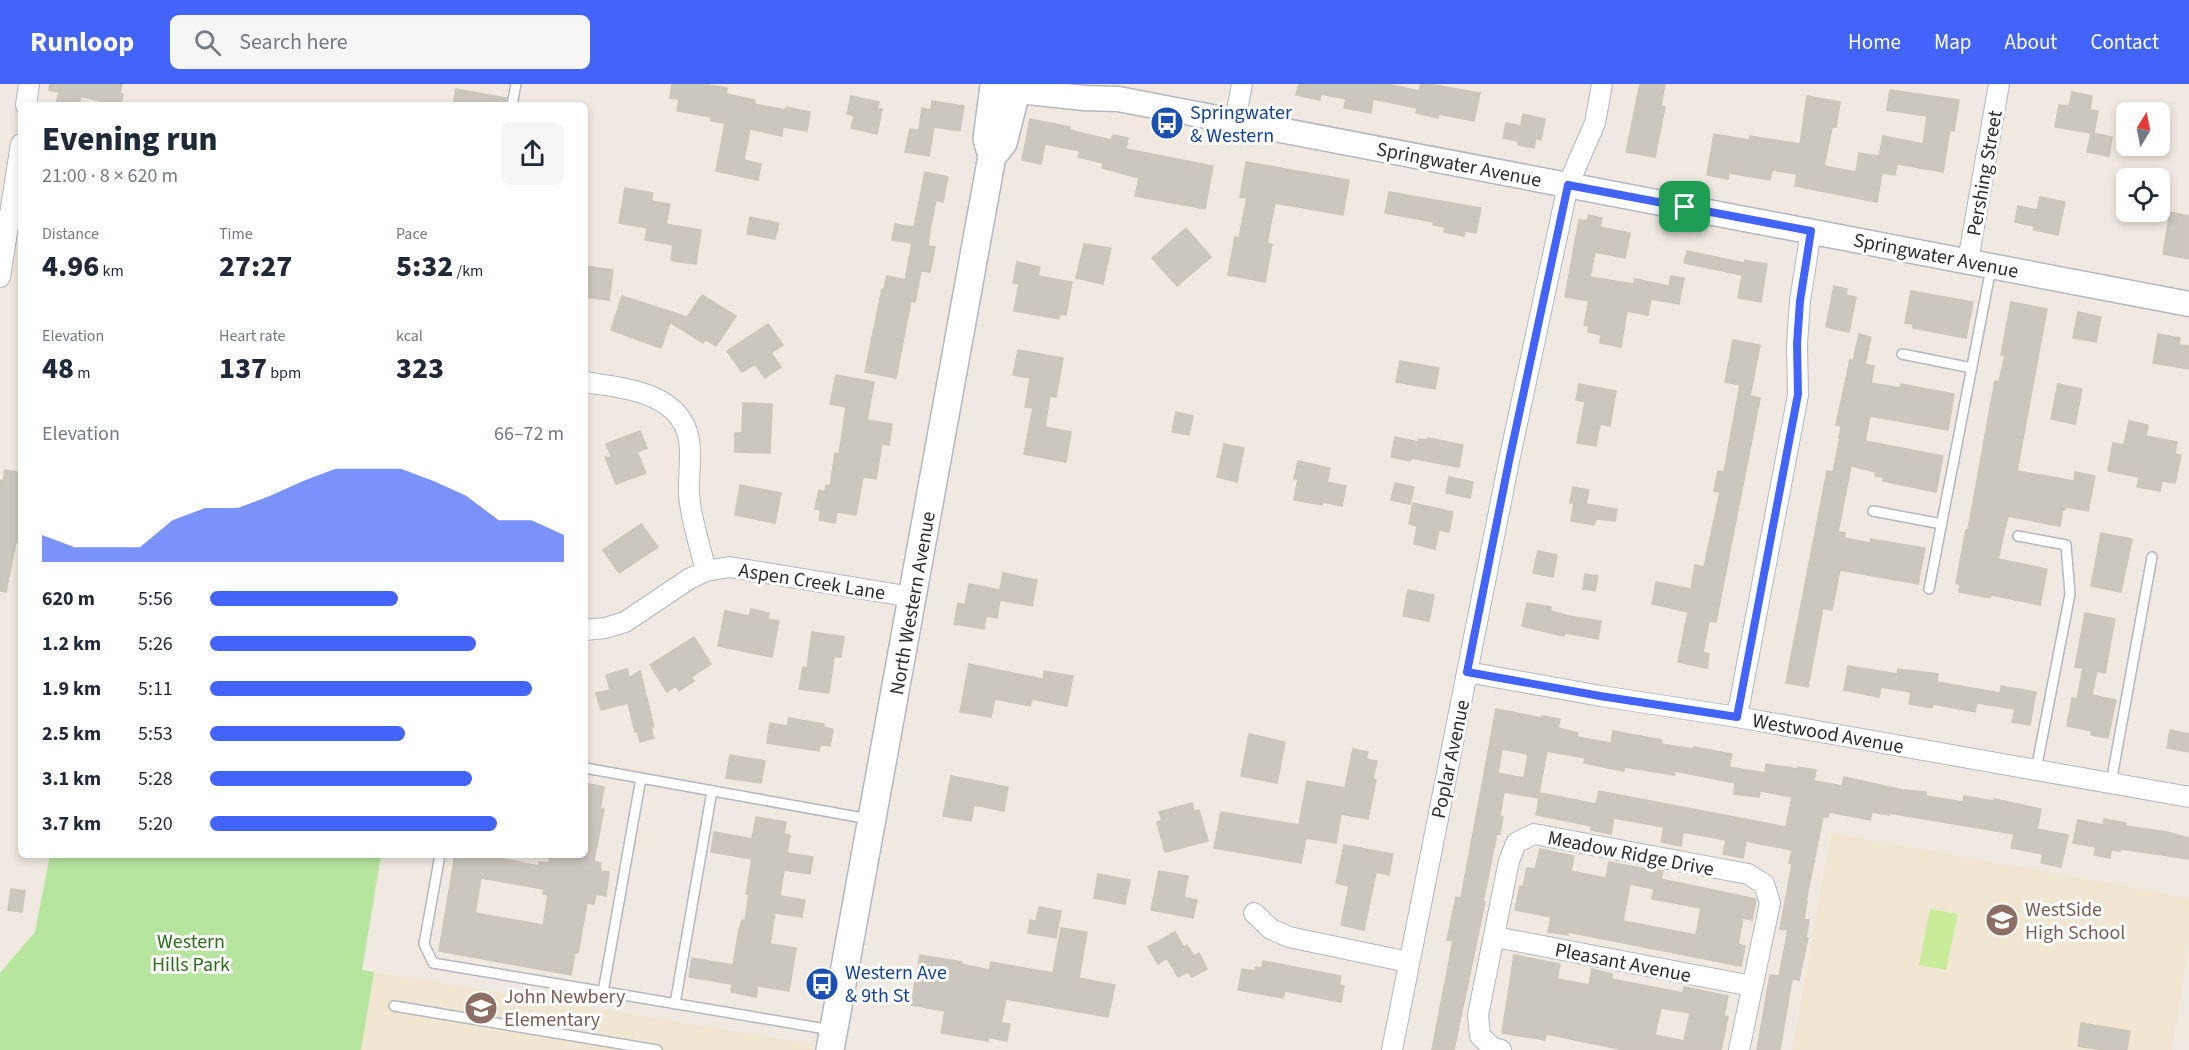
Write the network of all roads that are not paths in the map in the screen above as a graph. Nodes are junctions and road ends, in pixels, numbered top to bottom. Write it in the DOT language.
graph roads {
  1 [pos="29,84"];
  2 [pos="516,84"];
  3 [pos="1072,84"];
  4 [pos="1242,84"];
  5 [pos="1602,84"];
  6 [pos="1999,84"];
  7 [pos="1009,87"];
  8 [pos="1118,99"];
  9 [pos="26,102"];
  10 [pos="513,102"];
  11 [pos="1235,121"];
  12 [pos="18,153"];
  13 [pos="8,182"];
  14 [pos="1568,185"];
  15 [pos="1811,231"];
  16 [pos="1968,261"];
  17 [pos="1992,266"];
  18 [pos="0,277"];
  19 [pos="2189,304"];
  20 [pos="1902,354"];
  21 [pos="1972,368"];
  22 [pos="588,382"];
  23 [pos="1873,511"];
  24 [pos="1942,524"];
  25 [pos="2018,536"];
  26 [pos="2152,557"];
  27 [pos="706,571"];
  28 [pos="1929,589"];
  29 [pos="912,597"];
  30 [pos="588,630"];
  31 [pos="1467,672"];
  32 [pos="1737,717"];
  33 [pos="588,769"];
  34 [pos="2036,770"];
  35 [pos="640,778"];
  36 [pos="2111,783"];
  37 [pos="712,791"];
  38 [pos="2189,796"];
  39 [pos="873,820"];
  40 [pos="439,858"];
  41 [pos="1254,912"];
  42 [pos="1495,937"];
  43 [pos="1408,962"];
  44 [pos="1752,986"];
  45 [pos="603,992"];
  46 [pos="675,1004"];
  47 [pos="394,1006"];
  48 [pos="832,1040"];
  49 [pos="623,1047"];
  50 [pos="657,1050"];
  51 [pos="1392,1050"];
  52 [pos="1501,1050"];
  53 [pos="1739,1050"];
  1 -- 9 [label="street"];
  2 -- 10 [label="lane"];
  3 -- 8 [label="street, Springwater Avenue"];
  4 -- 11 [label="street"];
  5 -- 14 [label="street, Poplar Avenue"];
  6 -- 16 [label="street, Pershing Street"];
  7 -- 8 [label="street, Springwater Avenue"];
  7 -- 29 [label="main road, North Western Avenue"];
  8 -- 11 [label="street, Springwater Avenue"];
  11 -- 14 [label="street, Springwater Avenue"];
  12 -- 13 [label="street"];
  13 -- 18 [label="street"];
  14 -- 15 [label="street, Springwater Avenue"];
  14 -- 31 [label="street, Poplar Avenue"];
  15 -- 16 [label="street, Springwater Avenue"];
  15 -- 32 [label="street"];
  16 -- 17 [label="street, Springwater Avenue"];
  17 -- 19 [label="street, Springwater Avenue"];
  17 -- 21 [label="lane"];
  20 -- 21 [label="lane"];
  21 -- 24 [label="lane"];
  22 -- 27 [label="street"];
  23 -- 24 [label="lane"];
  24 -- 28 [label="lane"];
  25 -- 34 [label="lane"];
  26 -- 36 [label="lane"];
  27 -- 29 [label="street, Aspen Creek Lane"];
  27 -- 30 [label="street, Aspen Creek Lane"];
  29 -- 39 [label="main road, North Western Avenue"];
  31 -- 32 [label="street, Westwood Avenue"];
  31 -- 43 [label="street, Poplar Avenue"];
  32 -- 34 [label="street, Westwood Avenue"];
  33 -- 35 [label="lane"];
  34 -- 36 [label="street, Westwood Avenue"];
  35 -- 37 [label="lane"];
  35 -- 45 [label="lane"];
  36 -- 38 [label="street, Westwood Avenue"];
  37 -- 39 [label="lane"];
  37 -- 46 [label="lane"];
  39 -- 48 [label="main road, North Western Avenue"];
  40 -- 45 [label="lane"];
  41 -- 43 [label="street"];
  42 -- 44 [label="street, Pleasant Avenue"];
  42 -- 44 [label="street, Meadow Ridge Drive"];
  42 -- 52 [label="street, Meadow Ridge Drive"];
  43 -- 51 [label="street, Poplar Avenue"];
  44 -- 53 [label="street, Meadow Ridge Drive"];
  45 -- 46 [label="lane"];
  46 -- 48 [label="lane"];
  47 -- 49 [label="lane"];
  49 -- 50 [label="lane"];
}
